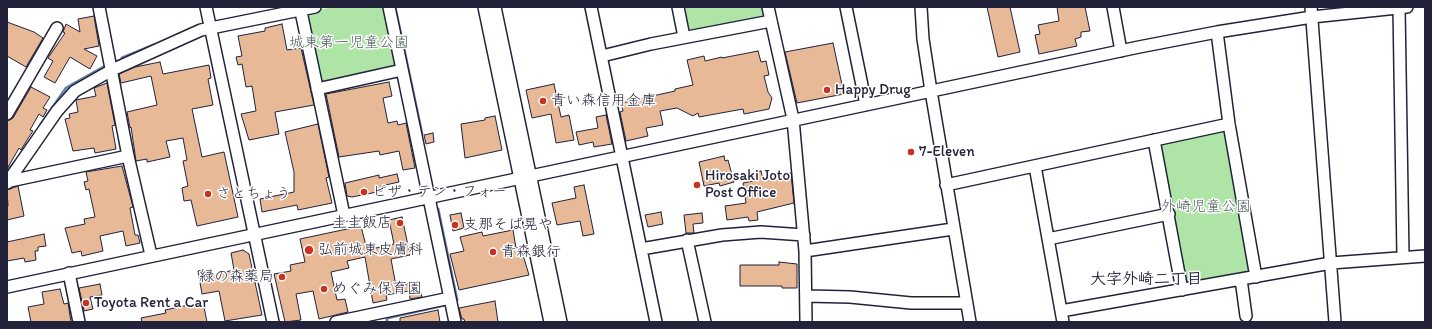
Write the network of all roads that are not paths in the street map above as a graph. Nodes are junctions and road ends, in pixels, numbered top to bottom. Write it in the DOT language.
graph roads {
  1 [pos="99,7"];
  2 [pos="206,7"];
  3 [pos="315,7"];
  4 [pos="389,7"];
  5 [pos="484,7"];
  6 [pos="495,7"];
  7 [pos="591,7"];
  8 [pos="678,7"];
  9 [pos="768,7"];
  10 [pos="846,7"];
  11 [pos="921,7"];
  12 [pos="1113,7"];
  13 [pos="1401,7"];
  14 [pos="300,8"];
  15 [pos="1312,12"];
  16 [pos="771,20"];
  17 [pos="57,28"];
  18 [pos="210,28"];
  19 [pos="1217,32"];
  20 [pos="684,37"];
  21 [pos="1121,51"];
  22 [pos="602,56"];
  23 [pos="112,70"];
  24 [pos="402,70"];
  25 [pos="317,89"];
  26 [pos="931,91"];
  27 [pos="866,105"];
  28 [pos="7,114"];
  29 [pos="793,120"];
  30 [pos="1229,124"];
  31 [pos="1154,140"];
  32 [pos="622,155"];
  33 [pos="128,156"];
  34 [pos="1035,166"];
  35 [pos="525,176"];
  36 [pos="8,182"];
  37 [pos="946,185"];
  38 [pos="429,197"];
  39 [pos="1169,214"];
  40 [pos="344,215"];
  41 [pos="953,229"];
  42 [pos="255,234"];
  43 [pos="804,235"];
  44 [pos="1048,239"];
  45 [pos="687,240"];
  46 [pos="641,249"];
  47 [pos="805,251"];
  48 [pos="151,255"];
  49 [pos="1425,256"];
  50 [pos="1402,257"];
  51 [pos="1331,263"];
  52 [pos="69,273"];
  53 [pos="1256,277"];
  54 [pos="1241,279"];
  55 [pos="7,286"];
  56 [pos="1182,290"];
  57 [pos="806,296"];
  58 [pos="450,298"];
  59 [pos="967,304"];
  60 [pos="1062,316"];
  61 [pos="1246,316"];
  62 [pos="79,322"];
  63 [pos="274,322"];
  64 [pos="336,322"];
  65 [pos="455,322"];
  66 [pos="550,322"];
  67 [pos="561,322"];
  68 [pos="656,322"];
  69 [pos="705,322"];
  70 [pos="806,322"];
  71 [pos="970,322"];
  72 [pos="1335,322"];
  1 -- 23 [label="street"];
  2 -- 18 [label="street"];
  3 -- 14 [label="street"];
  4 -- 24 [label="street"];
  5 -- 35 [label="street"];
  6 -- 35 [label="street"];
  7 -- 22 [label="street"];
  8 -- 20 [label="street"];
  9 -- 16 [label="street"];
  10 -- 27 [label="street"];
  11 -- 26 [label="street"];
  12 -- 21 [label="street"];
  13 -- 15 [label="street"];
  13 -- 50 [label="street"];
  14 -- 18 [label="street"];
  14 -- 25 [label="street"];
  15 -- 19 [label="street"];
  15 -- 51 [label="street"];
  16 -- 20 [label="street"];
  16 -- 29 [label="street"];
  17 -- 28 [label="street"];
  18 -- 23 [label="street"];
  18 -- 42 [label="street"];
  19 -- 21 [label="street"];
  19 -- 30 [label="street"];
  20 -- 22 [label="street"];
  21 -- 26 [label="street"];
  22 -- 32 [label="street"];
  23 -- 33 [label="street"];
  23 -- 36 [label="street"];
  24 -- 25 [label="street"];
  24 -- 38 [label="street"];
  25 -- 40 [label="street"];
  26 -- 27 [label="street"];
  26 -- 37 [label="street"];
  27 -- 29 [label="street"];
  29 -- 32 [label="street"];
  29 -- 43 [label="street"];
  30 -- 31 [label="street"];
  30 -- 53 [label="street"];
  31 -- 34 [label="street"];
  31 -- 39 [label="street"];
  32 -- 35 [label="street"];
  32 -- 46 [label="street"];
  33 -- 36 [label="street"];
  33 -- 48 [label="street"];
  34 -- 37 [label="street"];
  34 -- 44 [label="street"];
  35 -- 38 [label="street"];
  35 -- 66 [label="street"];
  35 -- 67 [label="street"];
  37 -- 41 [label="street"];
  38 -- 40 [label="street"];
  38 -- 58 [label="street"];
  39 -- 44 [label="street"];
  39 -- 56 [label="street"];
  40 -- 42 [label="street"];
  41 -- 47 [label="street"];
  41 -- 59 [label="street"];
  42 -- 48 [label="street"];
  42 -- 63 [label="street"];
  43 -- 45 [label="street"];
  43 -- 47 [label="street"];
  44 -- 60 [label="street"];
  45 -- 46 [label="street"];
  45 -- 69 [label="street"];
  46 -- 68 [label="street"];
  47 -- 57 [label="street"];
  48 -- 52 [label="street"];
  49 -- 50 [label="street"];
  50 -- 51 [label="street"];
  51 -- 53 [label="street"];
  51 -- 72 [label="street"];
  52 -- 55 [label="street"];
  52 -- 62 [label="street"];
  53 -- 54 [label="street"];
  54 -- 56 [label="street"];
  54 -- 61 [label="street"];
  56 -- 60 [label="street"];
  57 -- 59 [label="street"];
  57 -- 70 [label="street"];
  58 -- 64 [label="street"];
  58 -- 65 [label="street"];
  59 -- 71 [label="street"];
}
